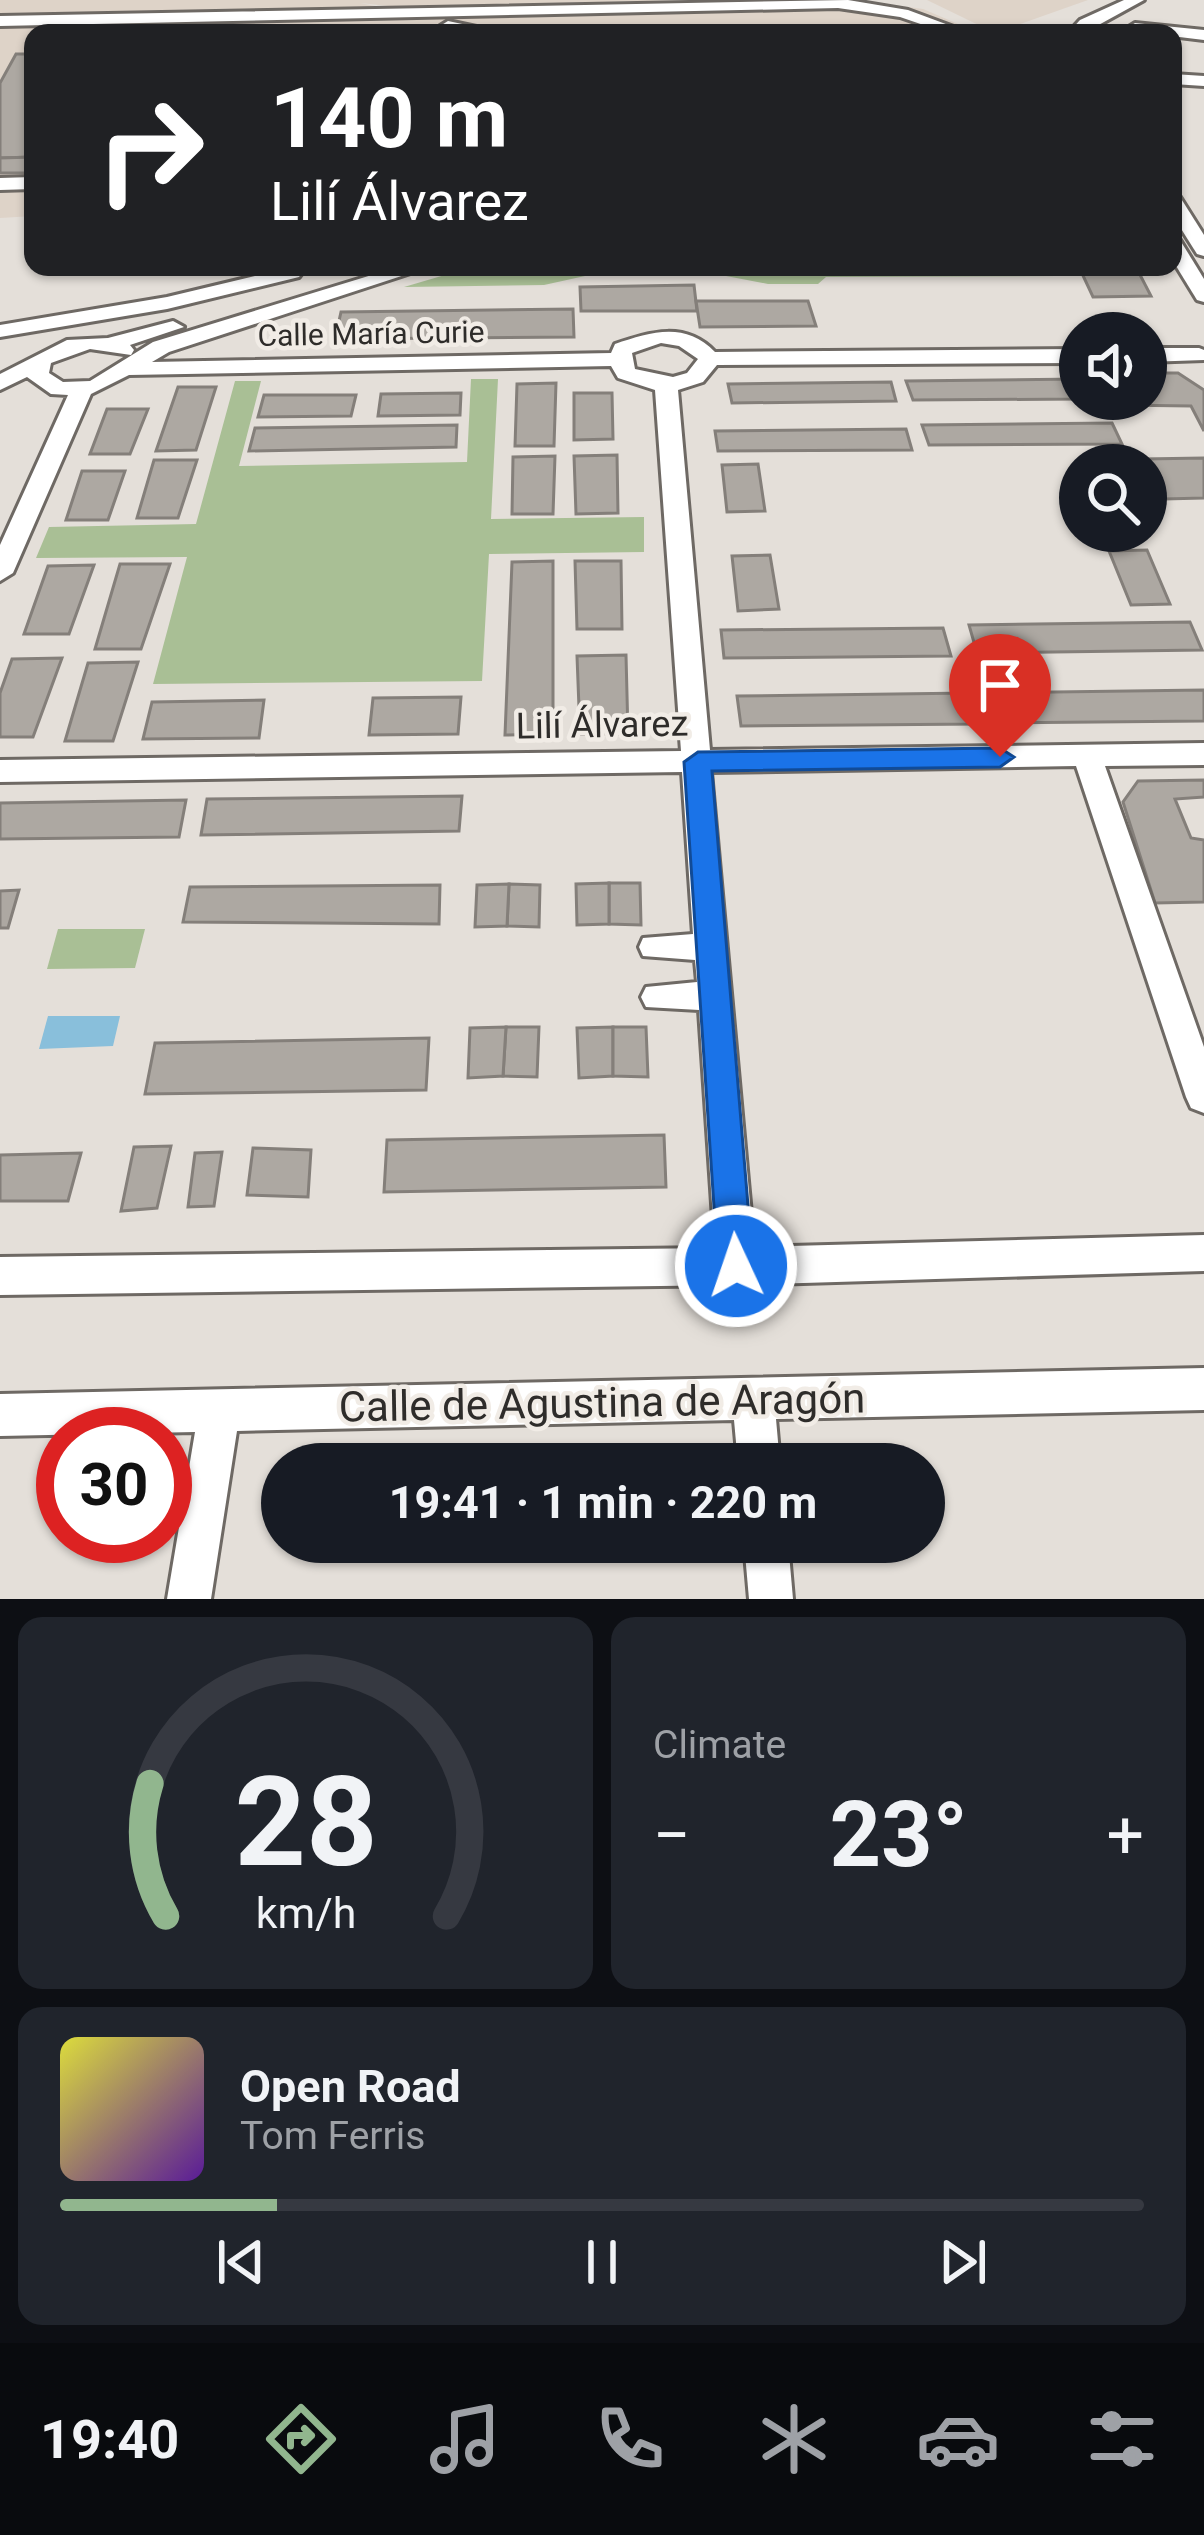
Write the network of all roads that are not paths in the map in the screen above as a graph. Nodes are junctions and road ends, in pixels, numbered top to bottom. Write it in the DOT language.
graph roads {
  1 [pos="83,0"];
  2 [pos="134,0"];
  3 [pos="381,0"];
  4 [pos="397,0"];
  5 [pos="1111,0"];
  6 [pos="1136,0"];
  7 [pos="703,3"];
  8 [pos="571,4"];
  9 [pos="331,6"];
  10 [pos="126,18"];
  11 [pos="93,19"];
  12 [pos="0,21"];
  13 [pos="934,24"];
  14 [pos="1065,24"];
  15 [pos="1084,24"];
  16 [pos="1182,215"];
  17 [pos="1204,250"];
  18 [pos="1182,259"];
  19 [pos="269,276"];
  20 [pos="311,276"];
  21 [pos="342,276"];
  22 [pos="390,276"];
  23 [pos="326,281"];
  24 [pos="1204,296"];
  25 [pos="249,320"];
  26 [pos="0,331"];
  27 [pos="109,344"];
  28 [pos="1202,351"];
  29 [pos="1167,354"];
  30 [pos="1059,356"];
  31 [pos="619,359"];
  32 [pos="709,359"];
  33 [pos="41,361"];
  34 [pos="259,366"];
  35 [pos="126,368"];
  36 [pos="0,383"];
  37 [pos="666,385"];
  38 [pos="70,390"];
  39 [pos="0,399"];
  40 [pos="0,573"];
  41 [pos="1204,754"];
  42 [pos="1087,756"];
  43 [pos="698,762"];
  44 [pos="0,771"];
  45 [pos="655,947"];
  46 [pos="712,947"];
  47 [pos="716,996"];
  48 [pos="658,997"];
  49 [pos="1204,1097"];
  50 [pos="1204,1253"];
  51 [pos="736,1266"];
  52 [pos="0,1276"];
  53 [pos="1204,1389"];
  54 [pos="753,1398"];
  55 [pos="219,1410"];
  56 [pos="0,1414"];
  57 [pos="757,1443"];
  58 [pos="768,1563"];
  59 [pos="189,1599"];
  60 [pos="771,1599"];
  1 -- 11 [label="street"];
  2 -- 10 [label="street"];
  3 -- 4 [label="street"];
  5 -- 14 [label="street"];
  6 -- 15 [label="street"];
  7 -- 8 [label="street"];
  7 -- 13 [label="street"];
  8 -- 9 [label="street"];
  9 -- 10 [label="street"];
  10 -- 11 [label="street"];
  11 -- 12 [label="street"];
  16 -- 17 [label="street"];
  18 -- 24 [label="street"];
  19 -- 26 [label="street"];
  20 -- 23 [label="street"];
  21 -- 23 [label="street"];
  22 -- 25 [label="street"];
  23 -- 27 [label="street"];
  25 -- 34 [label="street"];
  25 -- 35 [label="street"];
  27 -- 33 [label="street"];
  27 -- 35 [label="street"];
  28 -- 29 [label="street"];
  30 -- 32 [label="street"];
  31 -- 32 [label="street"];
  31 -- 34 [label="street, Calle María Curie"];
  31 -- 37 [label="street"];
  32 -- 37 [label="street"];
  33 -- 36 [label="street"];
  33 -- 38 [label="street"];
  34 -- 35 [label="street, Calle María Curie"];
  35 -- 38 [label="street"];
  37 -- 43 [label="street"];
  38 -- 39 [label="street"];
  38 -- 40 [label="street"];
  41 -- 42 [label="street, Lilí Álvarez"];
  42 -- 43 [label="street, Lilí Álvarez"];
  42 -- 49 [label="street"];
  43 -- 44 [label="street, Lilí Álvarez"];
  43 -- 46 [label="street"];
  45 -- 46 [label="street"];
  46 -- 47 [label="street"];
  47 -- 48 [label="street"];
  47 -- 51 [label="street"];
  50 -- 51 [label="street"];
  51 -- 52 [label="street"];
  53 -- 54 [label="street, Calle de Agustina de Aragón"];
  54 -- 55 [label="street, Calle de Agustina de Aragón"];
  54 -- 57 [label="street"];
  55 -- 56 [label="street, Calle de Agustina de Aragón"];
  55 -- 59 [label="street"];
  58 -- 60 [label="street"];
}
